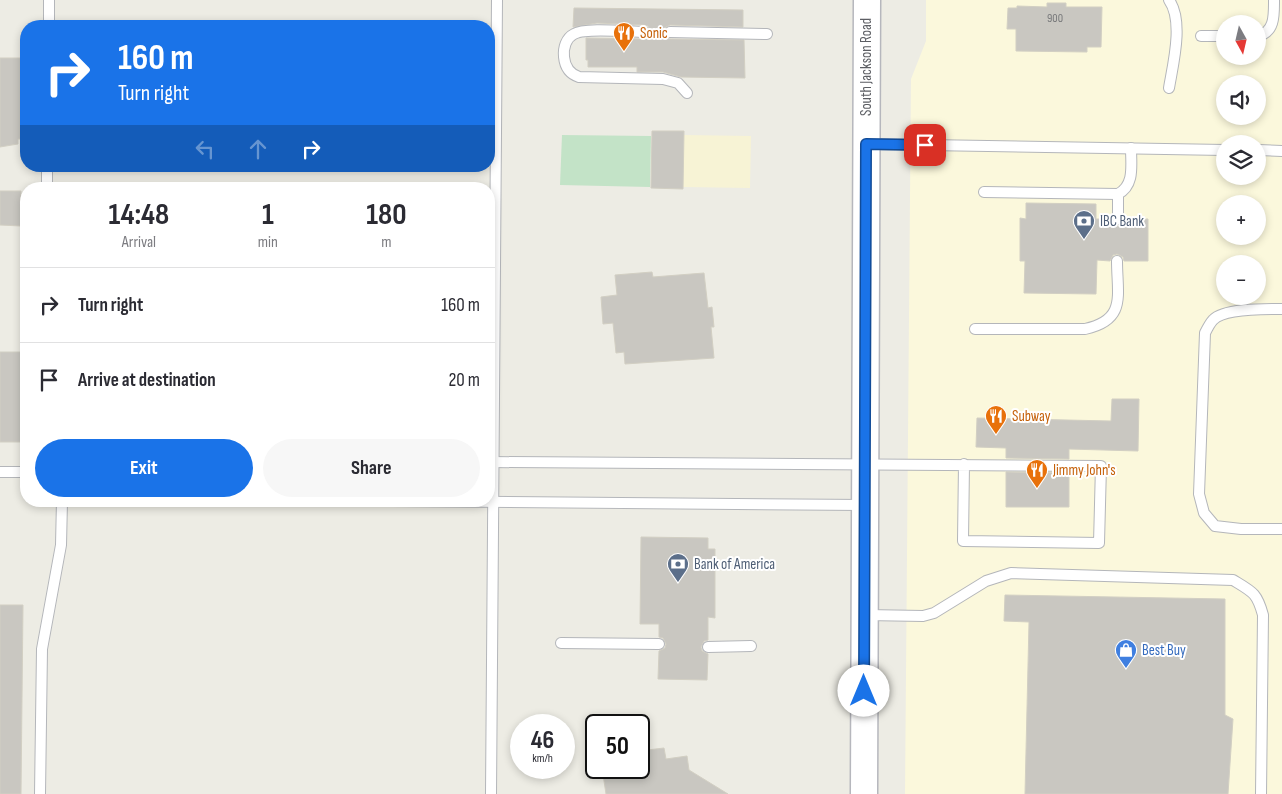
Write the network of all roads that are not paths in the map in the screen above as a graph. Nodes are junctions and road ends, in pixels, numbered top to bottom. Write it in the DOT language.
graph roads {
  1 [pos="49,0"];
  2 [pos="497,0"];
  3 [pos="867,0"];
  4 [pos="1169,0"];
  5 [pos="1274,0"];
  6 [pos="49,20"];
  7 [pos="644,32"];
  8 [pos="670,32"];
  9 [pos="1266,32"];
  10 [pos="768,34"];
  11 [pos="1201,36"];
  12 [pos="1216,36"];
  13 [pos="1169,88"];
  14 [pos="687,93"];
  15 [pos="866,144"];
  16 [pos="1131,148"];
  17 [pos="1216,150"];
  18 [pos="1266,150"];
  19 [pos="1282,151"];
  20 [pos="495,154"];
  21 [pos="984,192"];
  22 [pos="1118,194"];
  23 [pos="1118,219"];
  24 [pos="1117,261"];
  25 [pos="1282,309"];
  26 [pos="975,329"];
  27 [pos="495,462"];
  28 [pos="964,464"];
  29 [pos="865,465"];
  30 [pos="0,472"];
  31 [pos="20,472"];
  32 [pos="495,502"];
  33 [pos="865,505"];
  34 [pos="62,507"];
  35 [pos="493,507"];
  36 [pos="1282,529"];
  37 [pos="865,615"];
  38 [pos="561,643"];
  39 [pos="659,644"];
  40 [pos="751,646"];
  41 [pos="708,647"];
  42 [pos="40,794"];
  43 [pos="491,794"];
  44 [pos="864,794"];
  45 [pos="1261,794"];
  1 -- 6 [label="lane"];
  2 -- 20 [label="lane"];
  3 -- 15 [label="main road, South Jackson Road"];
  4 -- 13 [label="lane"];
  5 -- 9 [label="lane"];
  7 -- 14 [label="lane"];
  8 -- 10 [label="lane"];
  11 -- 12 [label="lane"];
  15 -- 16 [label="lane"];
  15 -- 29 [label="main road, South Jackson Road"];
  16 -- 17 [label="lane"];
  16 -- 22 [label="lane"];
  18 -- 19 [label="lane"];
  21 -- 22 [label="lane"];
  22 -- 23 [label="lane"];
  24 -- 26 [label="lane"];
  25 -- 36 [label="lane"];
  27 -- 29 [label="lane"];
  28 -- 28 [label="lane"];
  28 -- 29 [label="lane"];
  29 -- 33 [label="main road, South Jackson Road"];
  30 -- 31 [label="lane"];
  32 -- 33 [label="lane"];
  33 -- 37 [label="main road, South Jackson Road"];
  34 -- 42 [label="lane"];
  35 -- 43 [label="lane"];
  37 -- 44 [label="main road, South Jackson Road"];
  37 -- 45 [label="lane"];
  38 -- 39 [label="lane"];
  40 -- 41 [label="lane"];
}
